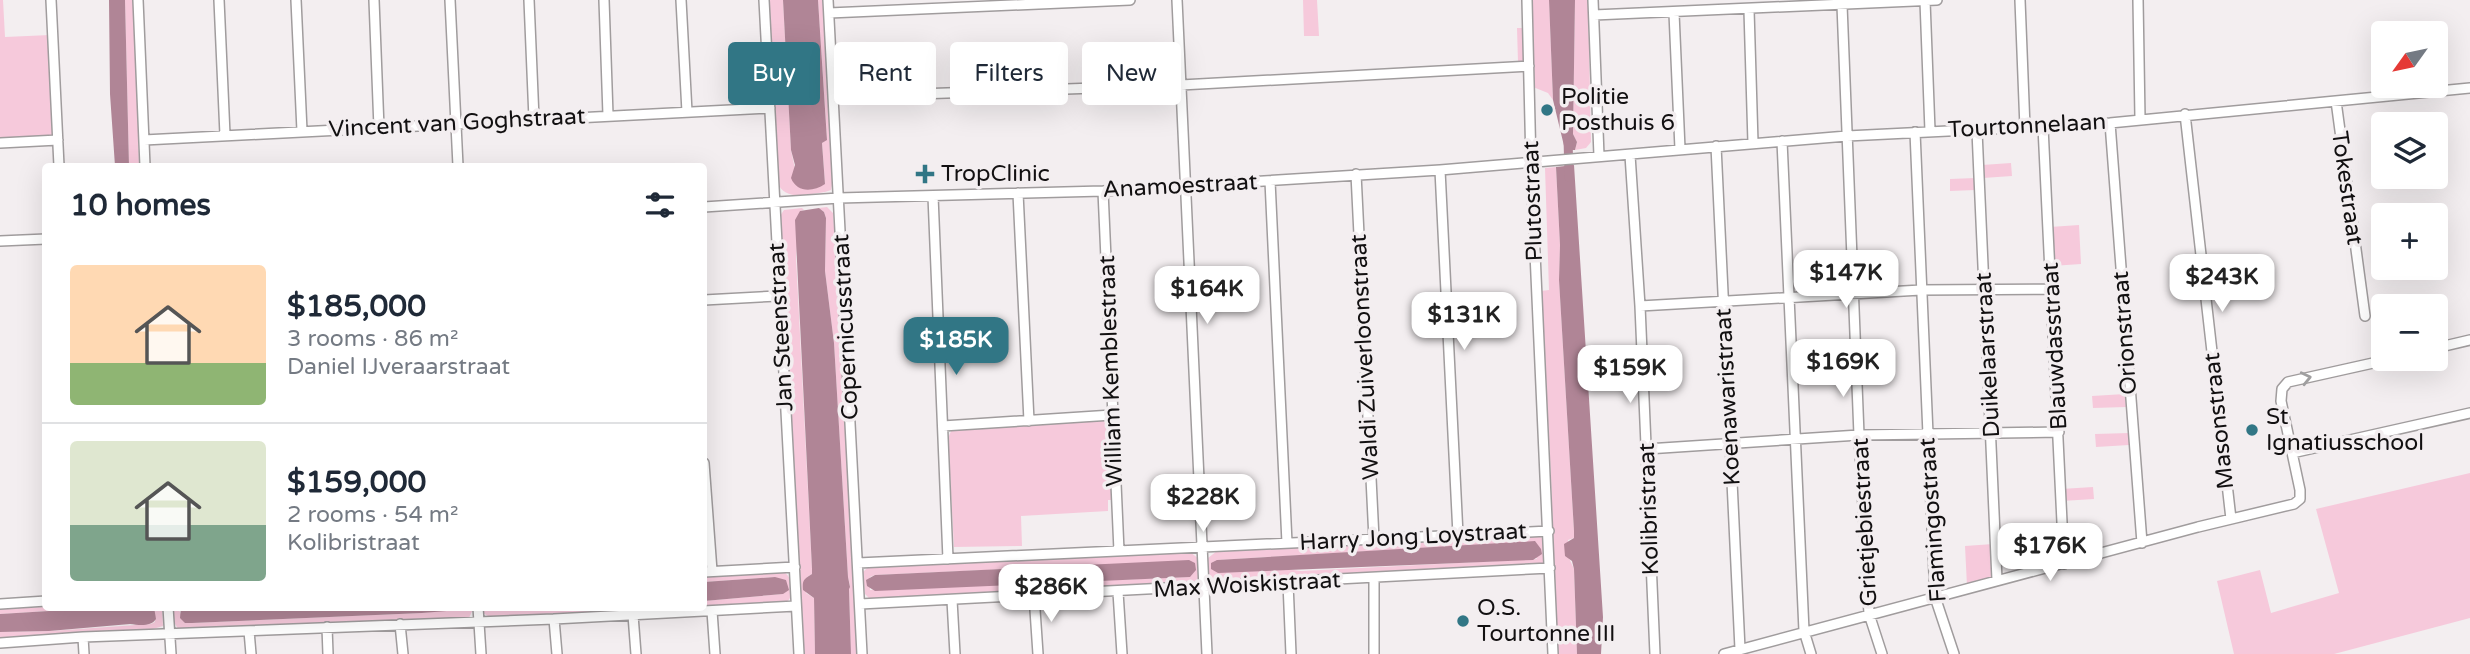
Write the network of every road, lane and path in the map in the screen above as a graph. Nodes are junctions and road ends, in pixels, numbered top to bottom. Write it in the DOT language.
graph roads {
  1 [pos="51,0"];
  2 [pos="138,0"];
  3 [pos="219,0"];
  4 [pos="296,0"];
  5 [pos="374,0"];
  6 [pos="450,0"];
  7 [pos="529,0"];
  8 [pos="604,0"];
  9 [pos="681,0"];
  10 [pos="764,0"];
  11 [pos="828,0"];
  12 [pos="1130,0"];
  13 [pos="1177,0"];
  14 [pos="1527,0"];
  15 [pos="1593,0"];
  16 [pos="1937,0"];
  17 [pos="2020,0"];
  18 [pos="2138,0"];
  19 [pos="1925,1"];
  20 [pos="1842,5"];
  21 [pos="1749,10"];
  22 [pos="1674,12"];
  23 [pos="829,13"];
  24 [pos="1594,15"];
  25 [pos="1179,42"];
  26 [pos="1529,66"];
  27 [pos="1181,85"];
  28 [pos="1082,88"];
  29 [pos="2470,88"];
  30 [pos="833,97"];
  31 [pos="2336,101"];
  32 [pos="770,108"];
  33 [pos="687,112"];
  34 [pos="2185,114"];
  35 [pos="608,116"];
  36 [pos="2140,118"];
  37 [pos="534,119"];
  38 [pos="2110,123"];
  39 [pos="455,125"];
  40 [pos="2043,127"];
  41 [pos="379,128"];
  42 [pos="2025,128"];
  43 [pos="302,131"];
  44 [pos="1930,131"];
  45 [pos="1977,131"];
  46 [pos="1915,132"];
  47 [pos="225,135"];
  48 [pos="1847,136"];
  49 [pos="58,140"];
  50 [pos="144,140"];
  51 [pos="1782,141"];
  52 [pos="0,143"];
  53 [pos="1754,143"];
  54 [pos="1716,146"];
  55 [pos="1681,149"];
  56 [pos="1630,155"];
  57 [pos="1598,156"];
  58 [pos="1584,157"];
  59 [pos="59,163"];
  60 [pos="145,163"];
  61 [pos="458,163"];
  62 [pos="1531,164"];
  63 [pos="1440,170"];
  64 [pos="1356,174"];
  65 [pos="1270,181"];
  66 [pos="1186,185"];
  67 [pos="1103,191"];
  68 [pos="1018,193"];
  69 [pos="933,196"];
  70 [pos="839,198"];
  71 [pos="774,204"];
  72 [pos="707,207"];
  73 [pos="42,239"];
  74 [pos="0,241"];
  75 [pos="1985,289"];
  76 [pos="2052,289"];
  77 [pos="1921,290"];
  78 [pos="1853,295"];
  79 [pos="778,296"];
  80 [pos="1788,298"];
  81 [pos="707,300"];
  82 [pos="1724,301"];
  83 [pos="1640,306"];
  84 [pos="2365,316"];
  85 [pos="2470,340"];
  86 [pos="2448,345"];
  87 [pos="2371,363"];
  88 [pos="2470,413"];
  89 [pos="1112,415"];
  90 [pos="1029,421"];
  91 [pos="943,426"];
  92 [pos="2059,432"];
  93 [pos="1991,433"];
  94 [pos="1859,435"];
  95 [pos="1927,435"];
  96 [pos="1796,440"];
  97 [pos="1730,444"];
  98 [pos="1647,449"];
  99 [pos="2292,453"];
  100 [pos="2231,519"];
  101 [pos="1549,531"];
  102 [pos="1458,535"];
  103 [pos="1374,539"];
  104 [pos="1287,543"];
  105 [pos="2142,543"];
  106 [pos="707,544"];
  107 [pos="1202,549"];
  108 [pos="1119,551"];
  109 [pos="948,559"];
  110 [pos="858,563"];
  111 [pos="2064,564"];
  112 [pos="795,567"];
  113 [pos="1550,568"];
  114 [pos="708,571"];
  115 [pos="1374,578"];
  116 [pos="1997,580"];
  117 [pos="1288,583"];
  118 [pos="1205,587"];
  119 [pos="1118,592"];
  120 [pos="1034,595"];
  121 [pos="1935,597"];
  122 [pos="952,600"];
  123 [pos="42,601"];
  124 [pos="0,604"];
  125 [pos="860,604"];
  126 [pos="796,606"];
  127 [pos="168,611"];
  128 [pos="478,611"];
  129 [pos="712,611"];
  130 [pos="1869,614"];
  131 [pos="633,615"];
  132 [pos="554,619"];
  133 [pos="478,621"];
  134 [pos="400,624"];
  135 [pos="327,627"];
  136 [pos="249,631"];
  137 [pos="1804,631"];
  138 [pos="170,634"];
  139 [pos="83,637"];
  140 [pos="5,642"];
  141 [pos="1740,649"];
  142 [pos="11,654"];
  143 [pos="84,654"];
  144 [pos="171,654"];
  145 [pos="251,654"];
  146 [pos="328,654"];
  147 [pos="403,654"];
  148 [pos="481,654"];
  149 [pos="557,654"];
  150 [pos="636,654"];
  151 [pos="715,654"];
  152 [pos="799,654"];
  153 [pos="862,654"];
  154 [pos="955,654"];
  155 [pos="1038,654"];
  156 [pos="1122,654"];
  157 [pos="1208,654"];
  158 [pos="1291,654"];
  159 [pos="1374,654"];
  160 [pos="1553,654"];
  161 [pos="1655,654"];
  162 [pos="1724,654"];
  163 [pos="1811,654"];
  164 [pos="1882,654"];
  165 [pos="1954,654"];
  1 -- 49 [label="street"];
  2 -- 50 [label="street"];
  3 -- 47 [label="street"];
  4 -- 43 [label="street"];
  5 -- 41 [label="street"];
  6 -- 39 [label="street"];
  7 -- 37 [label="street"];
  8 -- 35 [label="street"];
  9 -- 33 [label="street"];
  10 -- 32 [label="street, Jan Steenstraat"];
  11 -- 23 [label="street, Copernicusstraat"];
  12 -- 23 [label="street"];
  13 -- 25 [label="street"];
  14 -- 26 [label="street, Plutostraat"];
  15 -- 24 [label="street"];
  16 -- 19 [label="street"];
  17 -- 42 [label="street"];
  18 -- 36 [label="street"];
  19 -- 20 [label="street"];
  19 -- 44 [label="street"];
  20 -- 21 [label="street"];
  20 -- 48 [label="street, Grietjebiestraat"];
  21 -- 22 [label="street"];
  21 -- 53 [label="street"];
  22 -- 24 [label="street"];
  22 -- 55 [label="street"];
  23 -- 30 [label="street, Copernicusstraat"];
  24 -- 57 [label="street"];
  26 -- 27 [label="street"];
  26 -- 62 [label="street, Plutostraat"];
  27 -- 66 [label="street"];
  28 -- 30 [label="street"];
  29 -- 31 [label="street, Tourtonnelaan"];
  30 -- 70 [label="street, Copernicusstraat"];
  31 -- 34 [label="street, Tourtonnelaan"];
  31 -- 84 [label="street, Tokestraat"];
  32 -- 33 [label="street, Vincent van Goghstraat"];
  32 -- 71 [label="street, Jan Steenstraat"];
  33 -- 35 [label="street, Vincent van Goghstraat"];
  34 -- 36 [label="street, Tourtonnelaan"];
  34 -- 100 [label="street, Masonstraat"];
  35 -- 37 [label="street, Vincent van Goghstraat"];
  36 -- 38 [label="street, Tourtonnelaan"];
  37 -- 39 [label="street, Vincent van Goghstraat"];
  38 -- 40 [label="street, Tourtonnelaan"];
  38 -- 105 [label="street, Orionstraat"];
  39 -- 41 [label="street, Vincent van Goghstraat"];
  39 -- 61 [label="street"];
  40 -- 42 [label="street, Tourtonnelaan"];
  40 -- 76 [label="street, Blauwdasstraat"];
  41 -- 43 [label="street, Vincent van Goghstraat"];
  42 -- 45 [label="street, Tourtonnelaan"];
  43 -- 47 [label="street, Vincent van Goghstraat"];
  44 -- 45 [label="street, Tourtonnelaan"];
  44 -- 46 [label="street, Tourtonnelaan"];
  45 -- 75 [label="street, Duikelaarstraat"];
  46 -- 48 [label="street, Tourtonnelaan"];
  46 -- 77 [label="street, Flamingostraat"];
  47 -- 50 [label="street, Vincent van Goghstraat"];
  48 -- 51 [label="street, Tourtonnelaan"];
  48 -- 78 [label="street, Grietjebiestraat"];
  49 -- 52 [label="street"];
  49 -- 59 [label="street"];
  50 -- 60 [label="street"];
  51 -- 53 [label="street, Tourtonnelaan"];
  51 -- 80 [label="street"];
  53 -- 54 [label="street, Tourtonnelaan"];
  54 -- 55 [label="street, Tourtonnelaan"];
  54 -- 82 [label="street, Koenawaristraat"];
  55 -- 56 [label="street, Tourtonnelaan"];
  56 -- 57 [label="street, Tourtonnelaan"];
  56 -- 83 [label="street, Kolibristraat"];
  57 -- 58 [label="street, Tourtonnelaan"];
  58 -- 62 [label="street, Anamoestraat"];
  62 -- 63 [label="street, Anamoestraat"];
  62 -- 101 [label="street, Plutostraat"];
  63 -- 64 [label="street, Anamoestraat"];
  63 -- 102 [label="street"];
  64 -- 65 [label="street, Anamoestraat"];
  64 -- 103 [label="street, Waldi Zuiverloonstraat"];
  65 -- 66 [label="street, Anamoestraat"];
  65 -- 104 [label="street"];
  66 -- 67 [label="street, Anamoestraat"];
  66 -- 107 [label="street"];
  67 -- 68 [label="street, Anamoestraat"];
  67 -- 89 [label="street, William Kemblestraat"];
  68 -- 69 [label="street, Anamoestraat"];
  68 -- 90 [label="street"];
  69 -- 70 [label="street, Anamoestraat"];
  69 -- 91 [label="street"];
  70 -- 71 [label="street, Anamoestraat"];
  70 -- 110 [label="street, Copernicusstraat"];
  71 -- 72 [label="street, Anamoestraat"];
  71 -- 79 [label="street, Jan Steenstraat"];
  73 -- 74 [label="street"];
  75 -- 76 [label="street"];
  75 -- 77 [label="street"];
  75 -- 93 [label="street, Duikelaarstraat"];
  76 -- 92 [label="street, Blauwdasstraat"];
  77 -- 78 [label="street"];
  77 -- 95 [label="street, Flamingostraat"];
  78 -- 80 [label="street"];
  78 -- 94 [label="street, Grietjebiestraat"];
  79 -- 81 [label="street"];
  79 -- 112 [label="street, Jan Steenstraat"];
  80 -- 82 [label="street"];
  80 -- 96 [label="street"];
  82 -- 83 [label="street"];
  82 -- 97 [label="street, Koenawaristraat"];
  83 -- 98 [label="street, Kolibristraat"];
  85 -- 86 [label="street"];
  99 -- 87 [label="street, one-way"];
  88 -- 99 [label="street"];
  89 -- 90 [label="street"];
  89 -- 108 [label="street, William Kemblestraat"];
  90 -- 91 [label="street"];
  91 -- 109 [label="street"];
  92 -- 93 [label="street"];
  92 -- 111 [label="street, Blauwdasstraat"];
  93 -- 95 [label="street"];
  93 -- 116 [label="street, Duikelaarstraat"];
  94 -- 95 [label="street"];
  94 -- 96 [label="street"];
  94 -- 130 [label="street, Grietjebiestraat"];
  95 -- 121 [label="street, Flamingostraat"];
  96 -- 97 [label="street"];
  96 -- 137 [label="street"];
  97 -- 98 [label="street"];
  97 -- 141 [label="street, Koenawaristraat"];
  98 -- 161 [label="street, Kolibristraat"];
  99 -- 100 [label="street"];
  100 -- 105 [label="street"];
  101 -- 102 [label="street, Harry Jong Loystraat"];
  101 -- 113 [label="street, Plutostraat"];
  102 -- 103 [label="street, Harry Jong Loystraat"];
  103 -- 104 [label="street, Harry Jong Loystraat"];
  104 -- 107 [label="street, Harry Jong Loystraat"];
  105 -- 111 [label="street"];
  106 -- 114 [label="street"];
  107 -- 108 [label="street, Harry Jong Loystraat"];
  107 -- 118 [label="street"];
  108 -- 109 [label="street, Harry Jong Loystraat"];
  109 -- 110 [label="street, Harry Jong Loystraat"];
  110 -- 125 [label="street, Copernicusstraat"];
  111 -- 116 [label="street"];
  112 -- 114 [label="street"];
  112 -- 126 [label="street, Jan Steenstraat"];
  113 -- 115 [label="street, Max Woiskistraat"];
  113 -- 160 [label="street, Plutostraat"];
  115 -- 117 [label="street, Max Woiskistraat"];
  115 -- 159 [label="street"];
  116 -- 121 [label="street"];
  117 -- 118 [label="street, Max Woiskistraat"];
  117 -- 158 [label="street"];
  118 -- 119 [label="street, Max Woiskistraat"];
  118 -- 157 [label="street"];
  119 -- 120 [label="street, Max Woiskistraat"];
  119 -- 156 [label="street"];
  120 -- 122 [label="street, Max Woiskistraat"];
  120 -- 155 [label="street"];
  121 -- 130 [label="street"];
  121 -- 165 [label="street, Flamingostraat"];
  122 -- 125 [label="street, Max Woiskistraat"];
  122 -- 154 [label="street"];
  123 -- 124 [label="street"];
  125 -- 153 [label="street, Copernicusstraat"];
  126 -- 129 [label="street"];
  126 -- 152 [label="street, Jan Steenstraat"];
  127 -- 138 [label="street"];
  128 -- 133 [label="street"];
  129 -- 131 [label="street"];
  129 -- 151 [label="street"];
  130 -- 137 [label="street"];
  130 -- 164 [label="street, Grietjebiestraat"];
  131 -- 132 [label="street"];
  131 -- 150 [label="street"];
  132 -- 133 [label="street"];
  132 -- 149 [label="street"];
  133 -- 134 [label="street"];
  133 -- 148 [label="street"];
  134 -- 135 [label="street"];
  134 -- 147 [label="street"];
  135 -- 136 [label="street"];
  135 -- 146 [label="street"];
  136 -- 138 [label="street"];
  136 -- 145 [label="street"];
  137 -- 141 [label="street"];
  137 -- 163 [label="street"];
  138 -- 139 [label="street"];
  138 -- 144 [label="street"];
  139 -- 140 [label="street"];
  139 -- 143 [label="street"];
  140 -- 142 [label="street"];
  141 -- 162 [label="street"];
}
